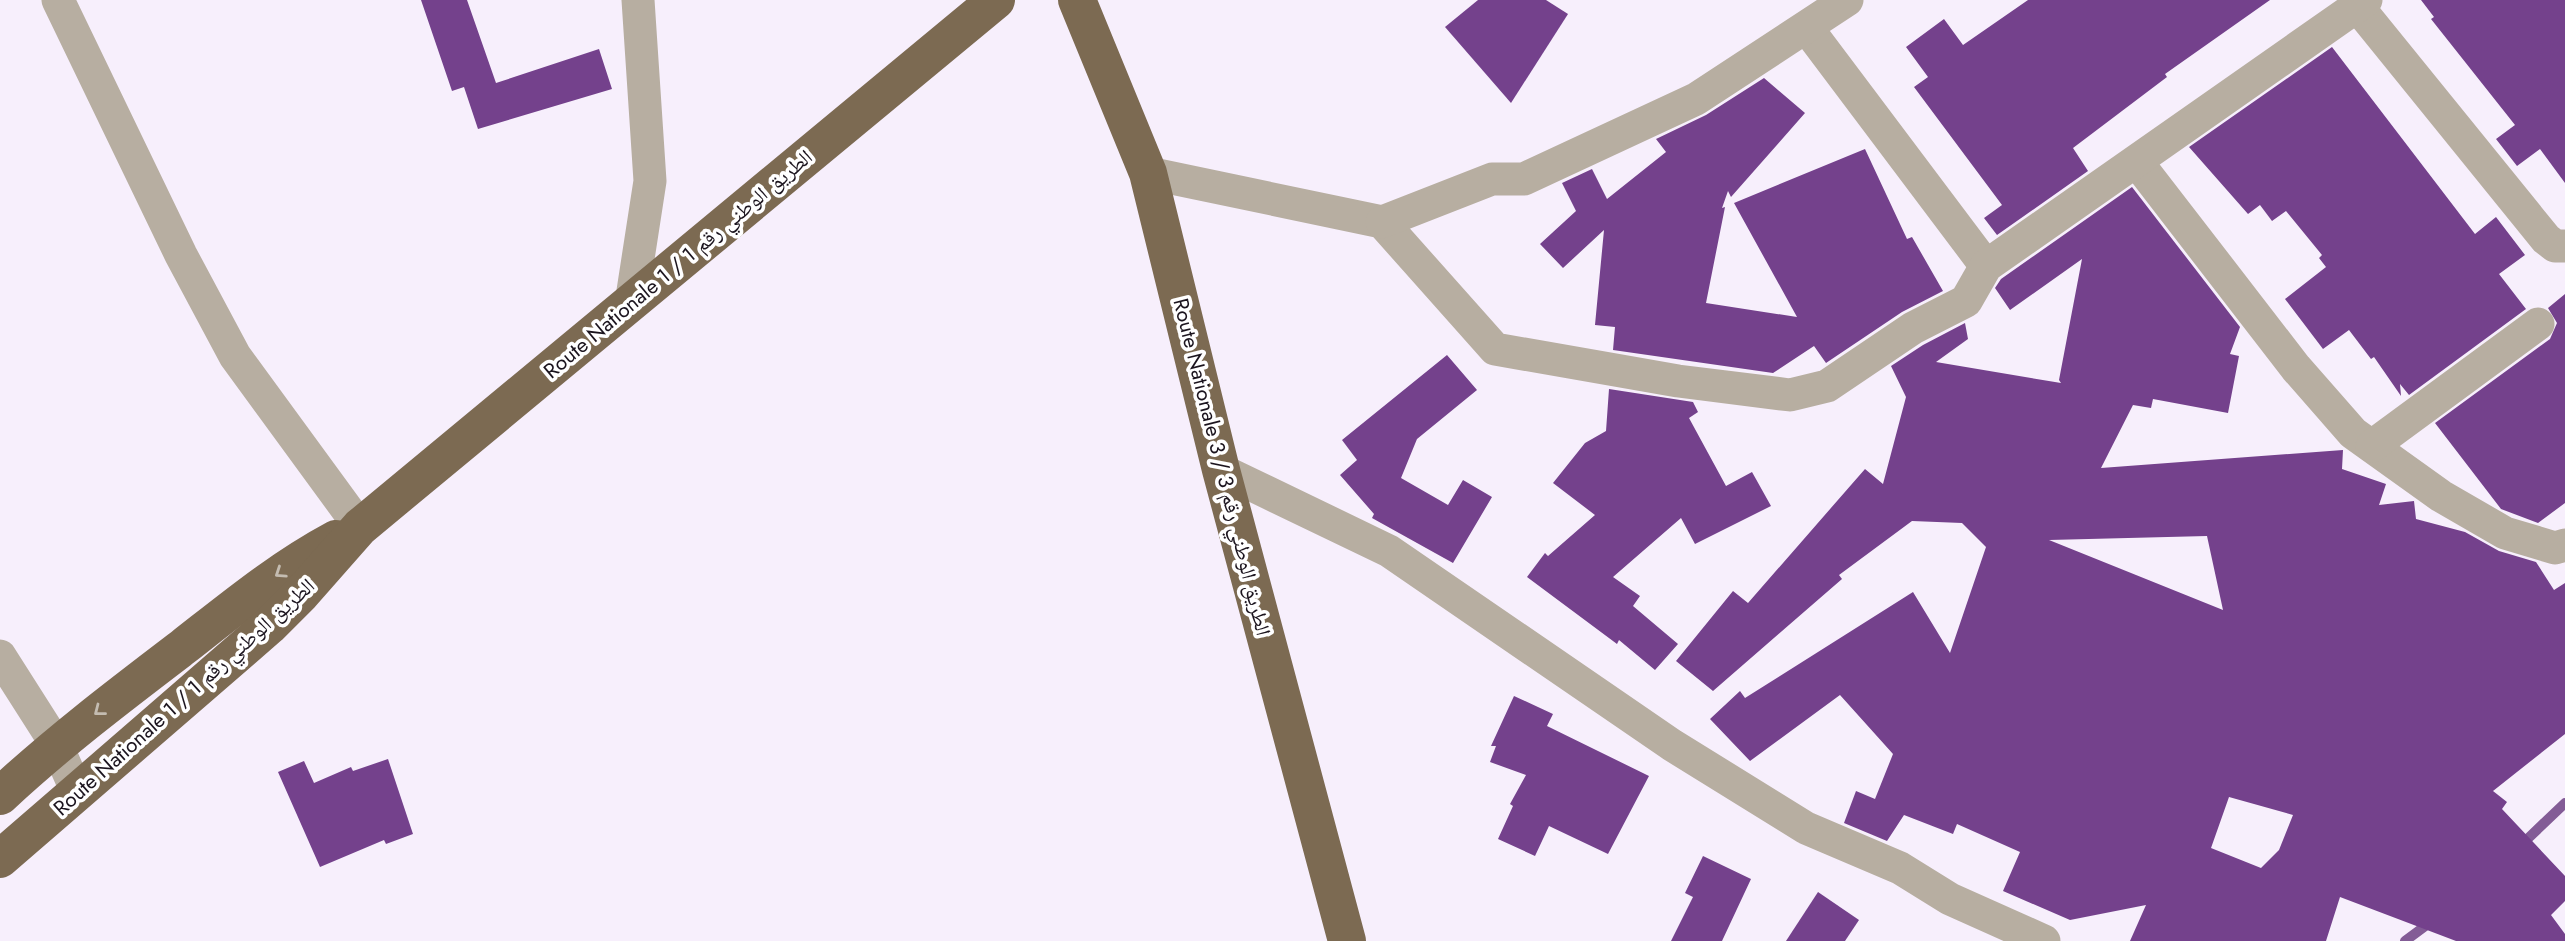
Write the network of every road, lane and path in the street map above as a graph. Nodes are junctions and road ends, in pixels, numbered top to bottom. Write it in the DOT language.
graph roads {
  1 [pos="58,0"];
  2 [pos="638,0"];
  3 [pos="996,0"];
  4 [pos="1077,0"];
  5 [pos="1847,0"];
  6 [pos="2348,6"];
  7 [pos="1807,29"];
  8 [pos="2137,162"];
  9 [pos="1149,173"];
  10 [pos="1382,222"];
  11 [pos="2565,246"];
  12 [pos="1986,266"];
  13 [pos="631,304"];
  14 [pos="2538,324"];
  15 [pos="2372,446"];
  16 [pos="1221,470"];
  17 [pos="360,527"];
  18 [pos="2565,545"];
  19 [pos="0,656"];
  20 [pos="56,744"];
  21 [pos="78,794"];
  22 [pos="0,796"];
  23 [pos="0,859"];
  24 [pos="1347,941"];
  25 [pos="2044,941"];
  1 -- 17 [label="street"];
  2 -- 13 [label="street"];
  3 -- 13 [label="highway, Route Nationale 1 / الطريق الوطني رقم 1"];
  4 -- 9 [label="highway, Route Nationale 3 / الطريق الوطني رقم 3"];
  5 -- 7 [label="street"];
  6 -- 8 [label="street"];
  6 -- 11 [label="street"];
  7 -- 10 [label="street"];
  7 -- 12 [label="street"];
  8 -- 12 [label="street"];
  8 -- 15 [label="street"];
  9 -- 10 [label="street"];
  9 -- 16 [label="highway, Route Nationale 3 / الطريق الوطني رقم 3"];
  10 -- 12 [label="street"];
  13 -- 17 [label="highway, Route Nationale 1 / الطريق الوطني رقم 1"];
  14 -- 15 [label="street"];
  15 -- 18 [label="street"];
  16 -- 24 [label="highway, Route Nationale 3 / الطريق الوطني رقم 3"];
  16 -- 25 [label="street"];
  17 -- 20 [label="highway, Route Nationale 1 / الطريق الوطني رقم 1, one-way"];
  17 -- 21 [label="highway, Route Nationale 1 / الطريق الوطني رقم 1"];
  19 -- 20 [label="street"];
  20 -- 21 [label="street"];
  20 -- 22 [label="highway, Route Nationale 1 / الطريق الوطني رقم 1"];
  21 -- 23 [label="highway, Route Nationale 1 / الطريق الوطني رقم 1"];
}
